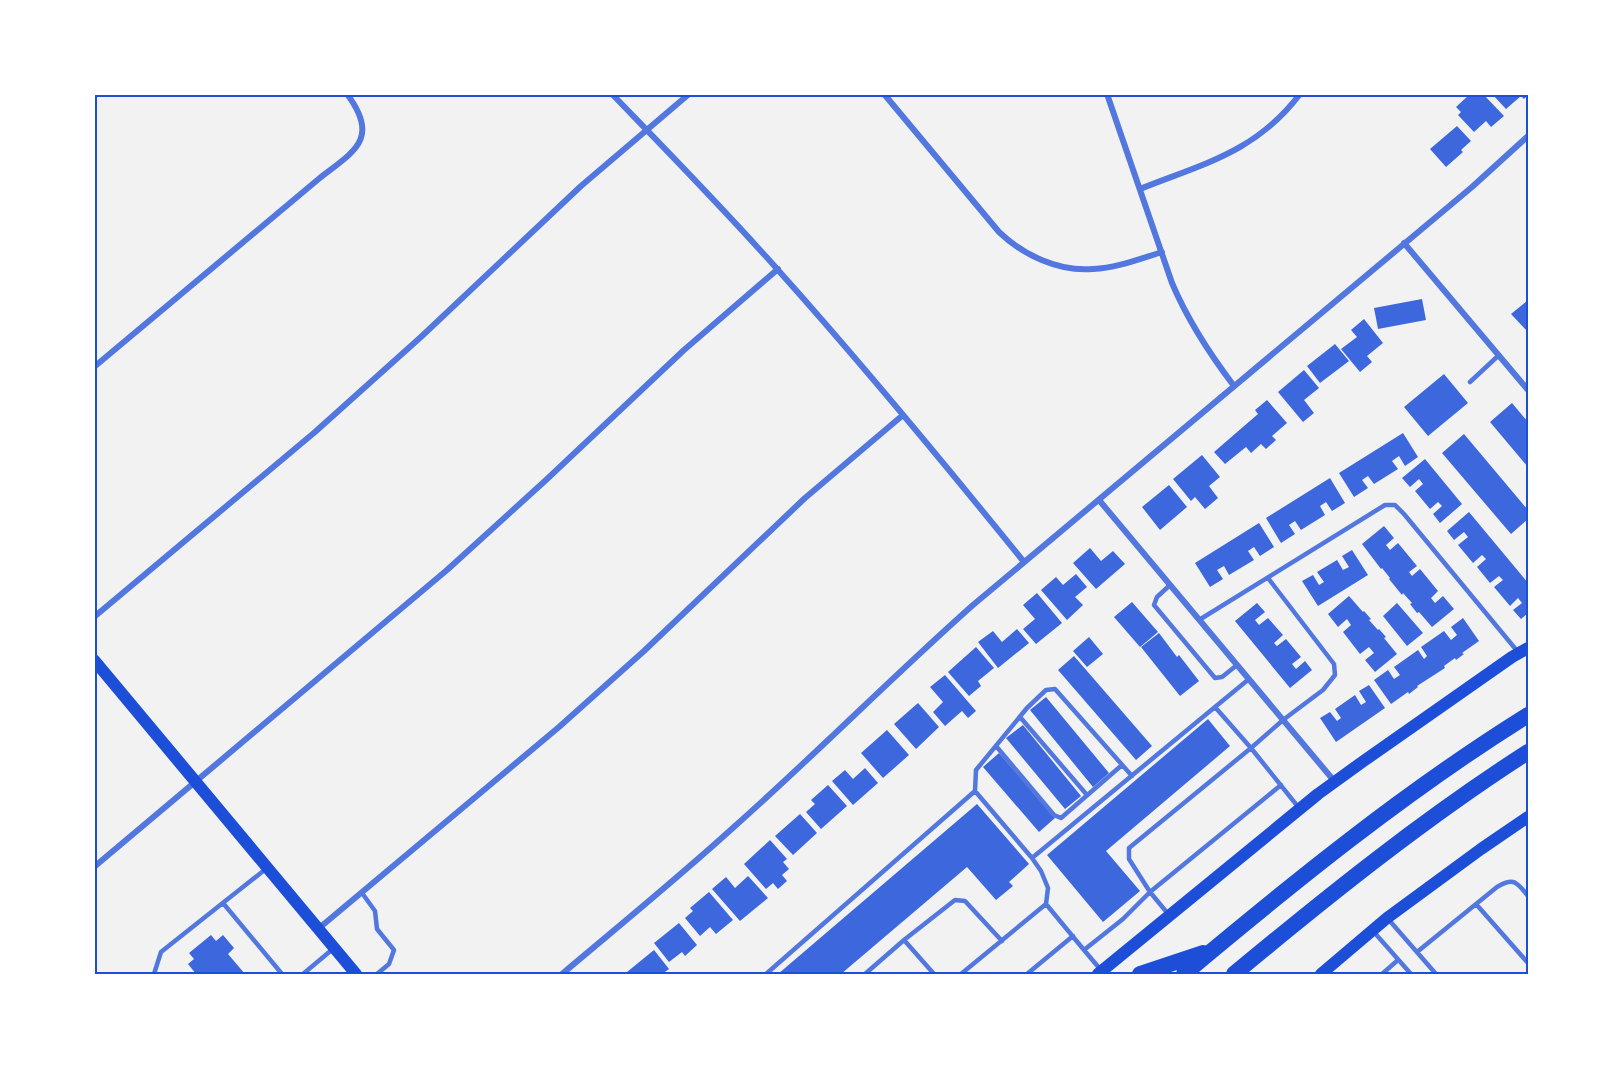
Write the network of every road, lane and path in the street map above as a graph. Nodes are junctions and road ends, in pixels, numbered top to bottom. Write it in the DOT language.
graph roads {
  1 [pos="347,94"];
  2 [pos="612,94"];
  3 [pos="689,94"];
  4 [pos="884,94"];
  5 [pos="1107,94"];
  6 [pos="1300,94"];
  7 [pos="646,130"];
  8 [pos="1528,136"];
  9 [pos="1140,189"];
  10 [pos="1404,243"];
  11 [pos="1162,252"];
  12 [pos="778,269"];
  13 [pos="1499,356"];
  14 [pos="94,367"];
  15 [pos="1470,382"];
  16 [pos="1234,386"];
  17 [pos="1528,390"];
  18 [pos="903,415"];
  19 [pos="1099,500"];
  20 [pos="1024,562"];
  21 [pos="1268,578"];
  22 [pos="1170,585"];
  23 [pos="94,617"];
  24 [pos="1199,620"];
  25 [pos="1524,651"];
  26 [pos="94,660"];
  27 [pos="1237,665"];
  28 [pos="1249,679"];
  29 [pos="1215,707"];
  30 [pos="1528,715"];
  31 [pos="1020,717"];
  32 [pos="1283,720"];
  33 [pos="996,746"];
  34 [pos="1251,747"];
  35 [pos="1528,753"];
  36 [pos="1122,765"];
  37 [pos="1132,776"];
  38 [pos="195,782"];
  39 [pos="1335,782"];
  40 [pos="1281,785"];
  41 [pos="975,791"];
  42 [pos="1088,795"];
  43 [pos="1299,809"];
  44 [pos="1528,817"];
  45 [pos="1032,858"];
  46 [pos="94,867"];
  47 [pos="267,868"];
  48 [pos="1150,892"];
  49 [pos="362,893"];
  50 [pos="1528,896"];
  51 [pos="223,903"];
  52 [pos="1046,904"];
  53 [pos="1476,904"];
  54 [pos="1170,915"];
  55 [pos="1387,918"];
  56 [pos="318,930"];
  57 [pos="1372,930"];
  58 [pos="1072,936"];
  59 [pos="904,940"];
  60 [pos="1002,941"];
  61 [pos="334,948"];
  62 [pos="1084,950"];
  63 [pos="1213,950"];
  64 [pos="1417,952"];
  65 [pos="1398,960"];
  66 [pos="1528,963"];
  67 [pos="1100,973"];
  68 [pos="154,975"];
  69 [pos="282,975"];
  70 [pos="303,975"];
  71 [pos="356,975"];
  72 [pos="377,975"];
  73 [pos="562,975"];
  74 [pos="766,975"];
  75 [pos="865,975"];
  76 [pos="934,975"];
  77 [pos="961,975"];
  78 [pos="1027,975"];
  79 [pos="1140,975"];
  80 [pos="1184,975"];
  81 [pos="1234,975"];
  82 [pos="1320,975"];
  83 [pos="1382,975"];
  84 [pos="1411,975"];
  85 [pos="1436,975"];
  1 -- 14 [label="street"];
  2 -- 7 [label="street"];
  3 -- 7 [label="street"];
  4 -- 11 [label="street"];
  5 -- 9 [label="street"];
  6 -- 9 [label="street"];
  7 -- 12 [label="street"];
  7 -- 23 [label="street"];
  8 -- 10 [label="street"];
  9 -- 11 [label="street"];
  10 -- 13 [label="street"];
  10 -- 16 [label="street"];
  11 -- 16 [label="street"];
  12 -- 18 [label="street"];
  12 -- 38 [label="street"];
  13 -- 15 [label="lane"];
  13 -- 17 [label="street"];
  16 -- 19 [label="street"];
  18 -- 20 [label="street"];
  18 -- 49 [label="street"];
  19 -- 20 [label="street"];
  19 -- 22 [label="street"];
  20 -- 73 [label="street"];
  21 -- 24 [label="lane"];
  21 -- 25 [label="lane"];
  21 -- 32 [label="lane"];
  22 -- 24 [label="street"];
  22 -- 27 [label="lane"];
  24 -- 27 [label="street"];
  25 -- 39 [label="main road"];
  26 -- 38 [label="main road"];
  27 -- 28 [label="street"];
  28 -- 29 [label="lane"];
  28 -- 32 [label="street"];
  29 -- 34 [label="lane"];
  29 -- 37 [label="lane"];
  30 -- 63 [label="highway"];
  31 -- 33 [label="lane"];
  31 -- 36 [label="lane"];
  31 -- 42 [label="lane"];
  32 -- 34 [label="lane"];
  32 -- 39 [label="street"];
  33 -- 41 [label="lane"];
  33 -- 42 [label="lane"];
  34 -- 40 [label="lane"];
  34 -- 48 [label="lane"];
  35 -- 81 [label="highway"];
  36 -- 37 [label="lane"];
  36 -- 42 [label="lane"];
  37 -- 45 [label="lane"];
  38 -- 46 [label="street"];
  38 -- 47 [label="main road"];
  39 -- 43 [label="main road"];
  40 -- 43 [label="lane"];
  40 -- 48 [label="lane"];
  41 -- 45 [label="lane"];
  41 -- 74 [label="lane"];
  43 -- 54 [label="main road"];
  44 -- 55 [label="main road"];
  45 -- 52 [label="lane"];
  47 -- 51 [label="lane"];
  47 -- 56 [label="main road"];
  48 -- 54 [label="lane"];
  48 -- 62 [label="lane"];
  49 -- 56 [label="street"];
  49 -- 72 [label="lane"];
  50 -- 53 [label="lane"];
  51 -- 68 [label="lane"];
  51 -- 69 [label="lane"];
  52 -- 58 [label="lane"];
  52 -- 60 [label="lane"];
  53 -- 64 [label="lane"];
  53 -- 66 [label="lane"];
  54 -- 67 [label="main road"];
  55 -- 57 [label="main road"];
  55 -- 64 [label="lane"];
  56 -- 61 [label="main road"];
  57 -- 65 [label="lane"];
  57 -- 82 [label="main road"];
  58 -- 62 [label="lane"];
  58 -- 78 [label="lane"];
  59 -- 60 [label="lane"];
  59 -- 75 [label="lane"];
  59 -- 76 [label="lane"];
  60 -- 77 [label="lane"];
  61 -- 70 [label="lane"];
  61 -- 71 [label="main road"];
  62 -- 67 [label="lane"];
  63 -- 79 [label="highway"];
  63 -- 80 [label="highway"];
  64 -- 85 [label="lane"];
  65 -- 83 [label="lane"];
  65 -- 84 [label="lane"];
}
